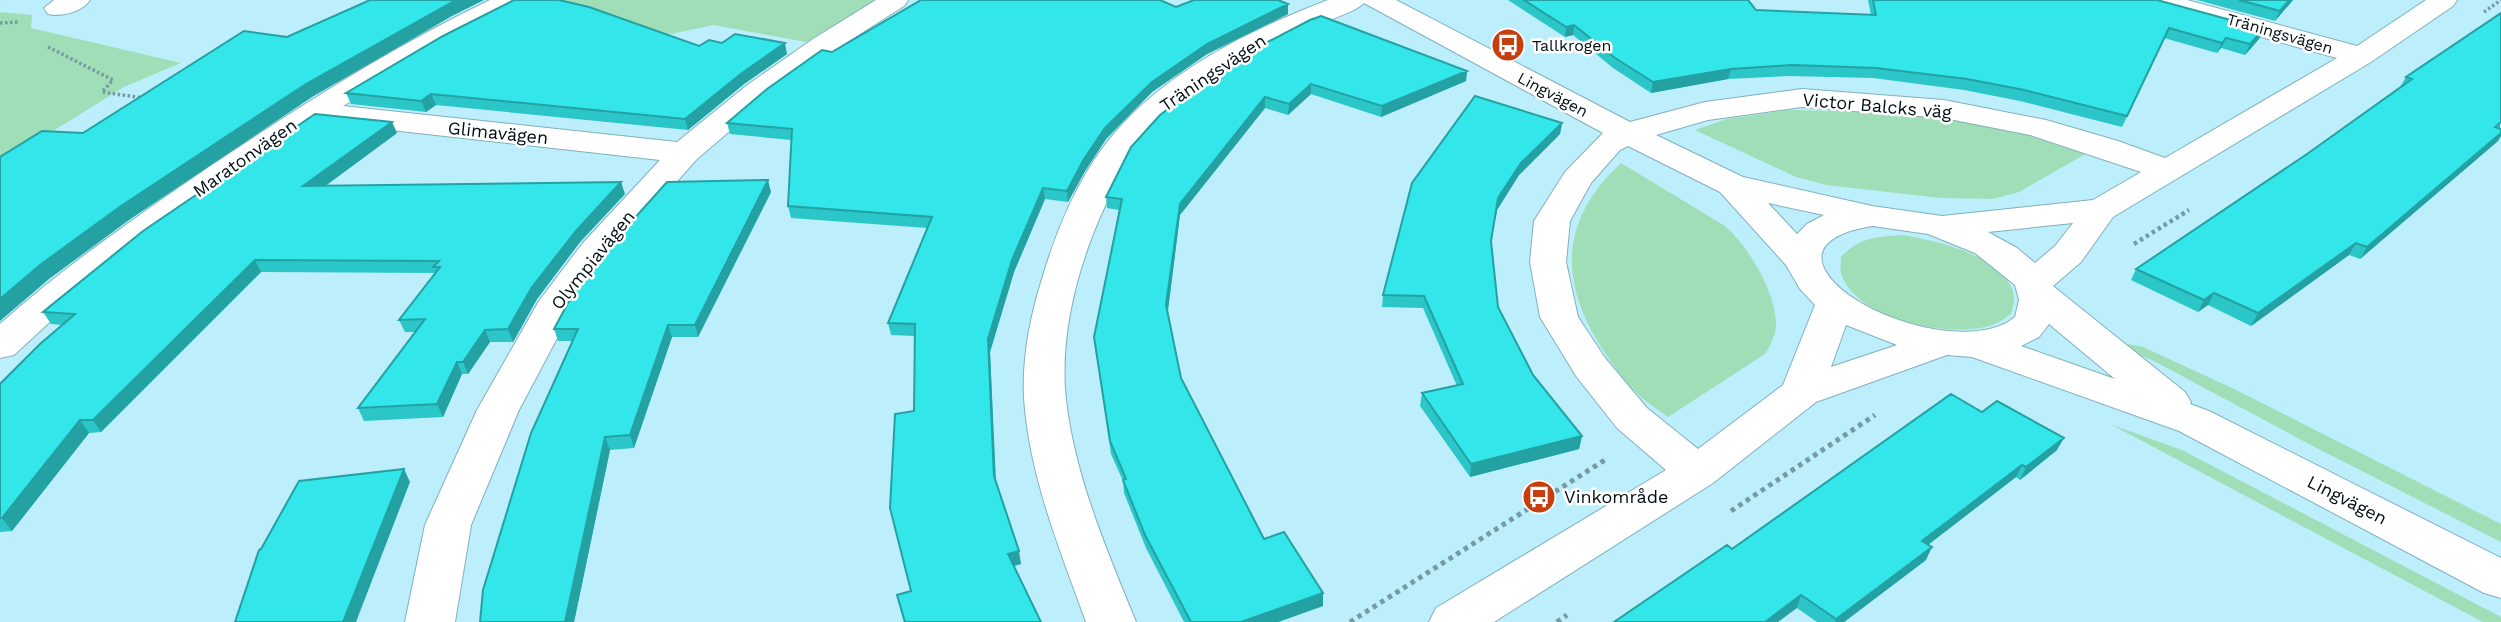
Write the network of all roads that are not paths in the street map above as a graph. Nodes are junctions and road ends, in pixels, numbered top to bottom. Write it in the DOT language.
graph roads {
  1 [pos="511,0"];
  2 [pos="895,0"];
  3 [pos="1353,0"];
  4 [pos="1376,0"];
  5 [pos="2157,0"];
  6 [pos="2444,0"];
  7 [pos="2361,56"];
  8 [pos="311,112"];
  9 [pos="1628,133"];
  10 [pos="684,153"];
  11 [pos="2169,171"];
  12 [pos="1732,185"];
  13 [pos="2101,210"];
  14 [pos="1873,216"];
  15 [pos="1943,225"];
  16 [pos="1804,262"];
  17 [pos="2036,290"];
  18 [pos="1835,303"];
  19 [pos="1958,343"];
  20 [pos="0,346"];
  21 [pos="1801,392"];
  22 [pos="2194,421"];
  23 [pos="1698,472"];
  24 [pos="2501,580"];
  25 [pos="430,622"];
  26 [pos="1111,622"];
  27 [pos="1454,622"];
  1 -- 8 [label="street, Maratonvägen"];
  2 -- 10 [label="street, Olympiavägen"];
  3 -- 26 [label="street, Träningsvägen"];
  4 -- 9 [label="street, Lingvägen"];
  5 -- 7 [label="street, Träningsvägen"];
  6 -- 7 [label="street"];
  7 -- 11 [label="street"];
  8 -- 10 [label="street, Glimavägen"];
  8 -- 20 [label="street, Maratonvägen"];
  9 -- 11 [label="street, Victor Balcks väg"];
  9 -- 12 [label="street, Lingvägen"];
  9 -- 23 [label="street, Victor Balcks väg"];
  10 -- 25 [label="street, Olympiavägen"];
  11 -- 13 [label="street"];
  12 -- 14 [label="street, Lingvägen"];
  12 -- 16 [label="street, Lingvägen"];
  13 -- 15 [label="street"];
  13 -- 17 [label="street"];
  14 -- 15 [label="street"];
  14 -- 16 [label="street"];
  15 -- 17 [label="street, Lingvägen"];
  16 -- 18 [label="street, Lingvägen"];
  17 -- 19 [label="street"];
  17 -- 22 [label="street, Lingvägen"];
  18 -- 19 [label="street, Lingvägen"];
  18 -- 21 [label="street"];
  19 -- 21 [label="street"];
  19 -- 22 [label="street, Lingvägen"];
  21 -- 23 [label="street"];
  22 -- 24 [label="street, Lingvägen"];
  23 -- 27 [label="street"];
}
